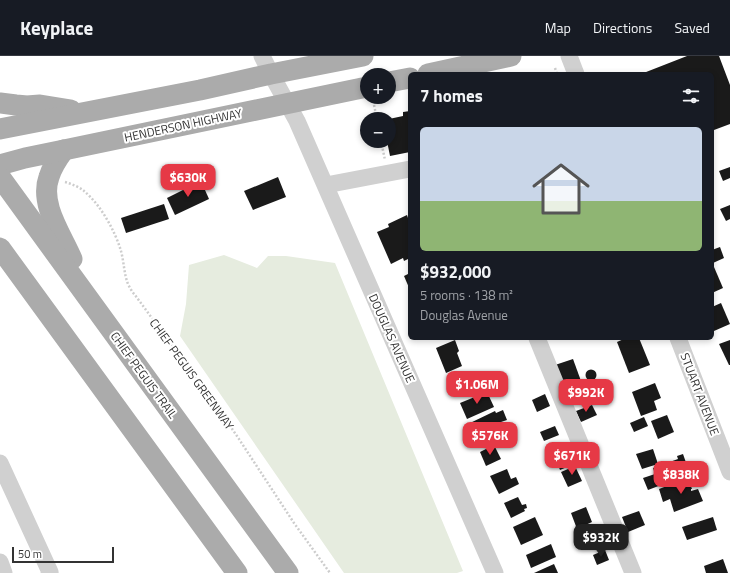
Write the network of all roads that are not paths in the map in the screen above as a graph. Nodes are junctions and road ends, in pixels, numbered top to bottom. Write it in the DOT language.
graph roads {
  1 [pos="363,56"];
  2 [pos="511,56"];
  3 [pos="569,56"];
  4 [pos="266,65"];
  5 [pos="437,72"];
  6 [pos="575,72"];
  7 [pos="408,78"];
  8 [pos="396,81"];
  9 [pos="360,97"];
  10 [pos="0,103"];
  11 [pos="288,103"];
  12 [pos="85,112"];
  13 [pos="0,129"];
  14 [pos="64,150"];
  15 [pos="0,165"];
  16 [pos="408,170"];
  17 [pos="0,178"];
  18 [pos="326,186"];
  19 [pos="0,248"];
  20 [pos="0,267"];
  21 [pos="88,297"];
  22 [pos="37,298"];
  23 [pos="538,340"];
  24 [pos="679,340"];
  25 [pos="0,463"];
  26 [pos="730,472"];
  27 [pos="0,562"];
  28 [pos="4,573"];
  29 [pos="49,573"];
  30 [pos="237,573"];
  31 [pos="288,573"];
  32 [pos="495,573"];
  33 [pos="633,573"];
  1 -- 4 [label="main road"];
  2 -- 5 [label="main road"];
  3 -- 6 [label="street"];
  4 -- 11 [label="street, DOUGLAS AVENUE"];
  4 -- 12 [label="main road"];
  7 -- 8 [label="main road"];
  9 -- 11 [label="main road, HENDERSON HIGHWAY"];
  10 -- 12 [label="main road"];
  11 -- 14 [label="main road, HENDERSON HIGHWAY"];
  11 -- 18 [label="street, DOUGLAS AVENUE"];
  12 -- 13 [label="main road"];
  14 -- 15 [label="main road, HENDERSON HIGHWAY"];
  14 -- 21 [label="main road"];
  16 -- 18 [label="street"];
  17 -- 21 [label="main road, CHIEF PEGUIS TRAIL"];
  18 -- 32 [label="street, DOUGLAS AVENUE"];
  19 -- 22 [label="main road"];
  20 -- 22 [label="main road"];
  21 -- 31 [label="main road, CHIEF PEGUIS TRAIL"];
  22 -- 30 [label="main road"];
  23 -- 33 [label="street"];
  24 -- 26 [label="street, STUART AVENUE"];
  25 -- 29 [label="street"];
  27 -- 28 [label="street"];
}
